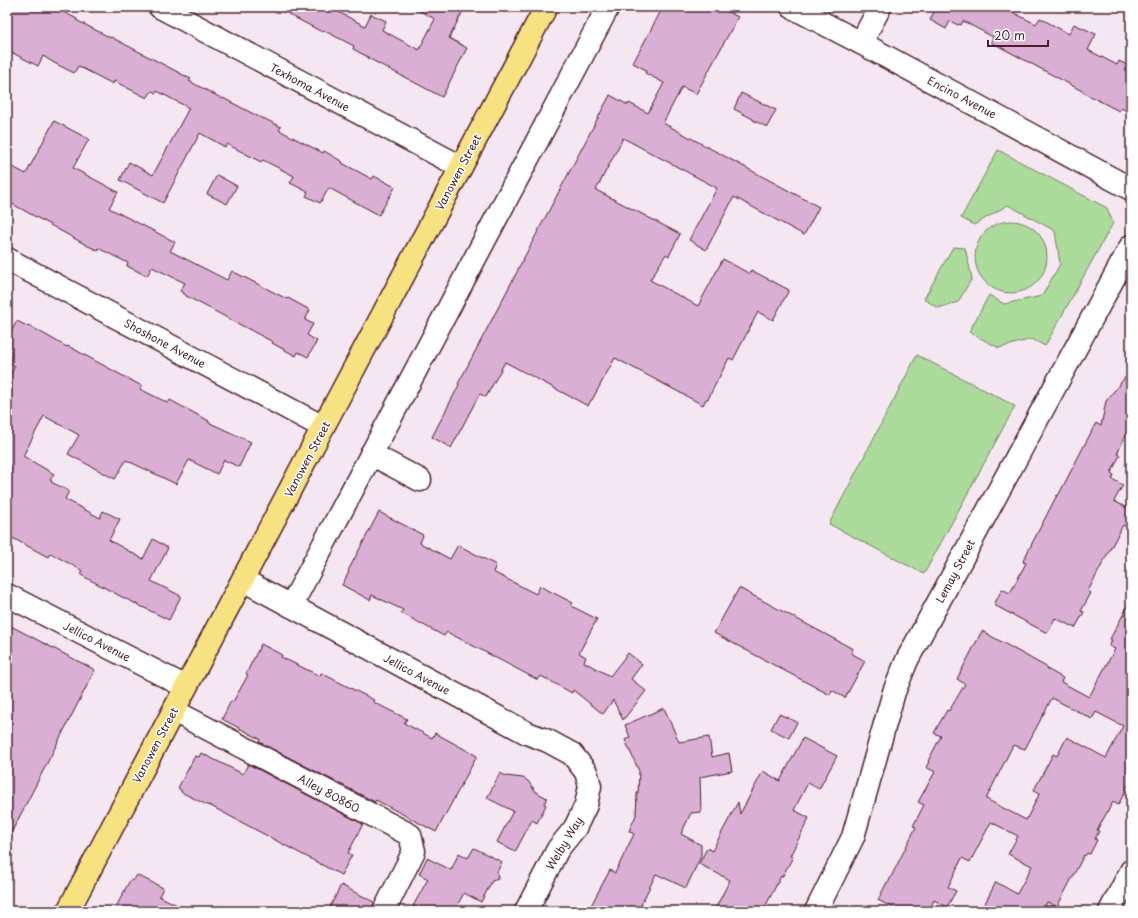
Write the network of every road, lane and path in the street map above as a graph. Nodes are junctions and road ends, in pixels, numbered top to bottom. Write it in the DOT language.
graph roads {
  1 [pos="160,7"];
  2 [pos="546,7"];
  3 [pos="608,7"];
  4 [pos="792,7"];
  5 [pos="880,7"];
  6 [pos="861,43"];
  7 [pos="461,167"];
  8 [pos="1131,189"];
  9 [pos="1131,246"];
  10 [pos="7,259"];
  11 [pos="323,427"];
  12 [pos="371,454"];
  13 [pos="420,480"];
  14 [pos="243,580"];
  15 [pos="7,595"];
  16 [pos="290,606"];
  17 [pos="186,687"];
  18 [pos="174,711"];
  19 [pos="586,772"];
  20 [pos="1131,871"];
  21 [pos="68,911"];
  22 [pos="384,911"];
  23 [pos="526,911"];
  24 [pos="816,911"];
  25 [pos="1110,911"];
  1 -- 7 [label="street, Texhoma Avenue"];
  2 -- 7 [label="main road, Vanowen Street"];
  3 -- 12 [label="street"];
  4 -- 6 [label="street, Encino Avenue"];
  5 -- 6 [label="street"];
  6 -- 8 [label="street, Encino Avenue"];
  7 -- 11 [label="main road, Vanowen Street"];
  9 -- 24 [label="street, Lemay Street"];
  10 -- 11 [label="street, Shoshone Avenue"];
  11 -- 14 [label="main road, Vanowen Street"];
  12 -- 13 [label="street"];
  12 -- 16 [label="street"];
  14 -- 16 [label="street, Jellico Avenue"];
  14 -- 17 [label="main road, Vanowen Street"];
  15 -- 17 [label="street, Jellico Avenue"];
  16 -- 19 [label="street, Jellico Avenue"];
  17 -- 18 [label="main road, Vanowen Street"];
  18 -- 21 [label="main road, Vanowen Street"];
  18 -- 22 [label="street, Alley 80860"];
  19 -- 23 [label="street, Welby Way"];
  20 -- 25 [label="street"];
}
